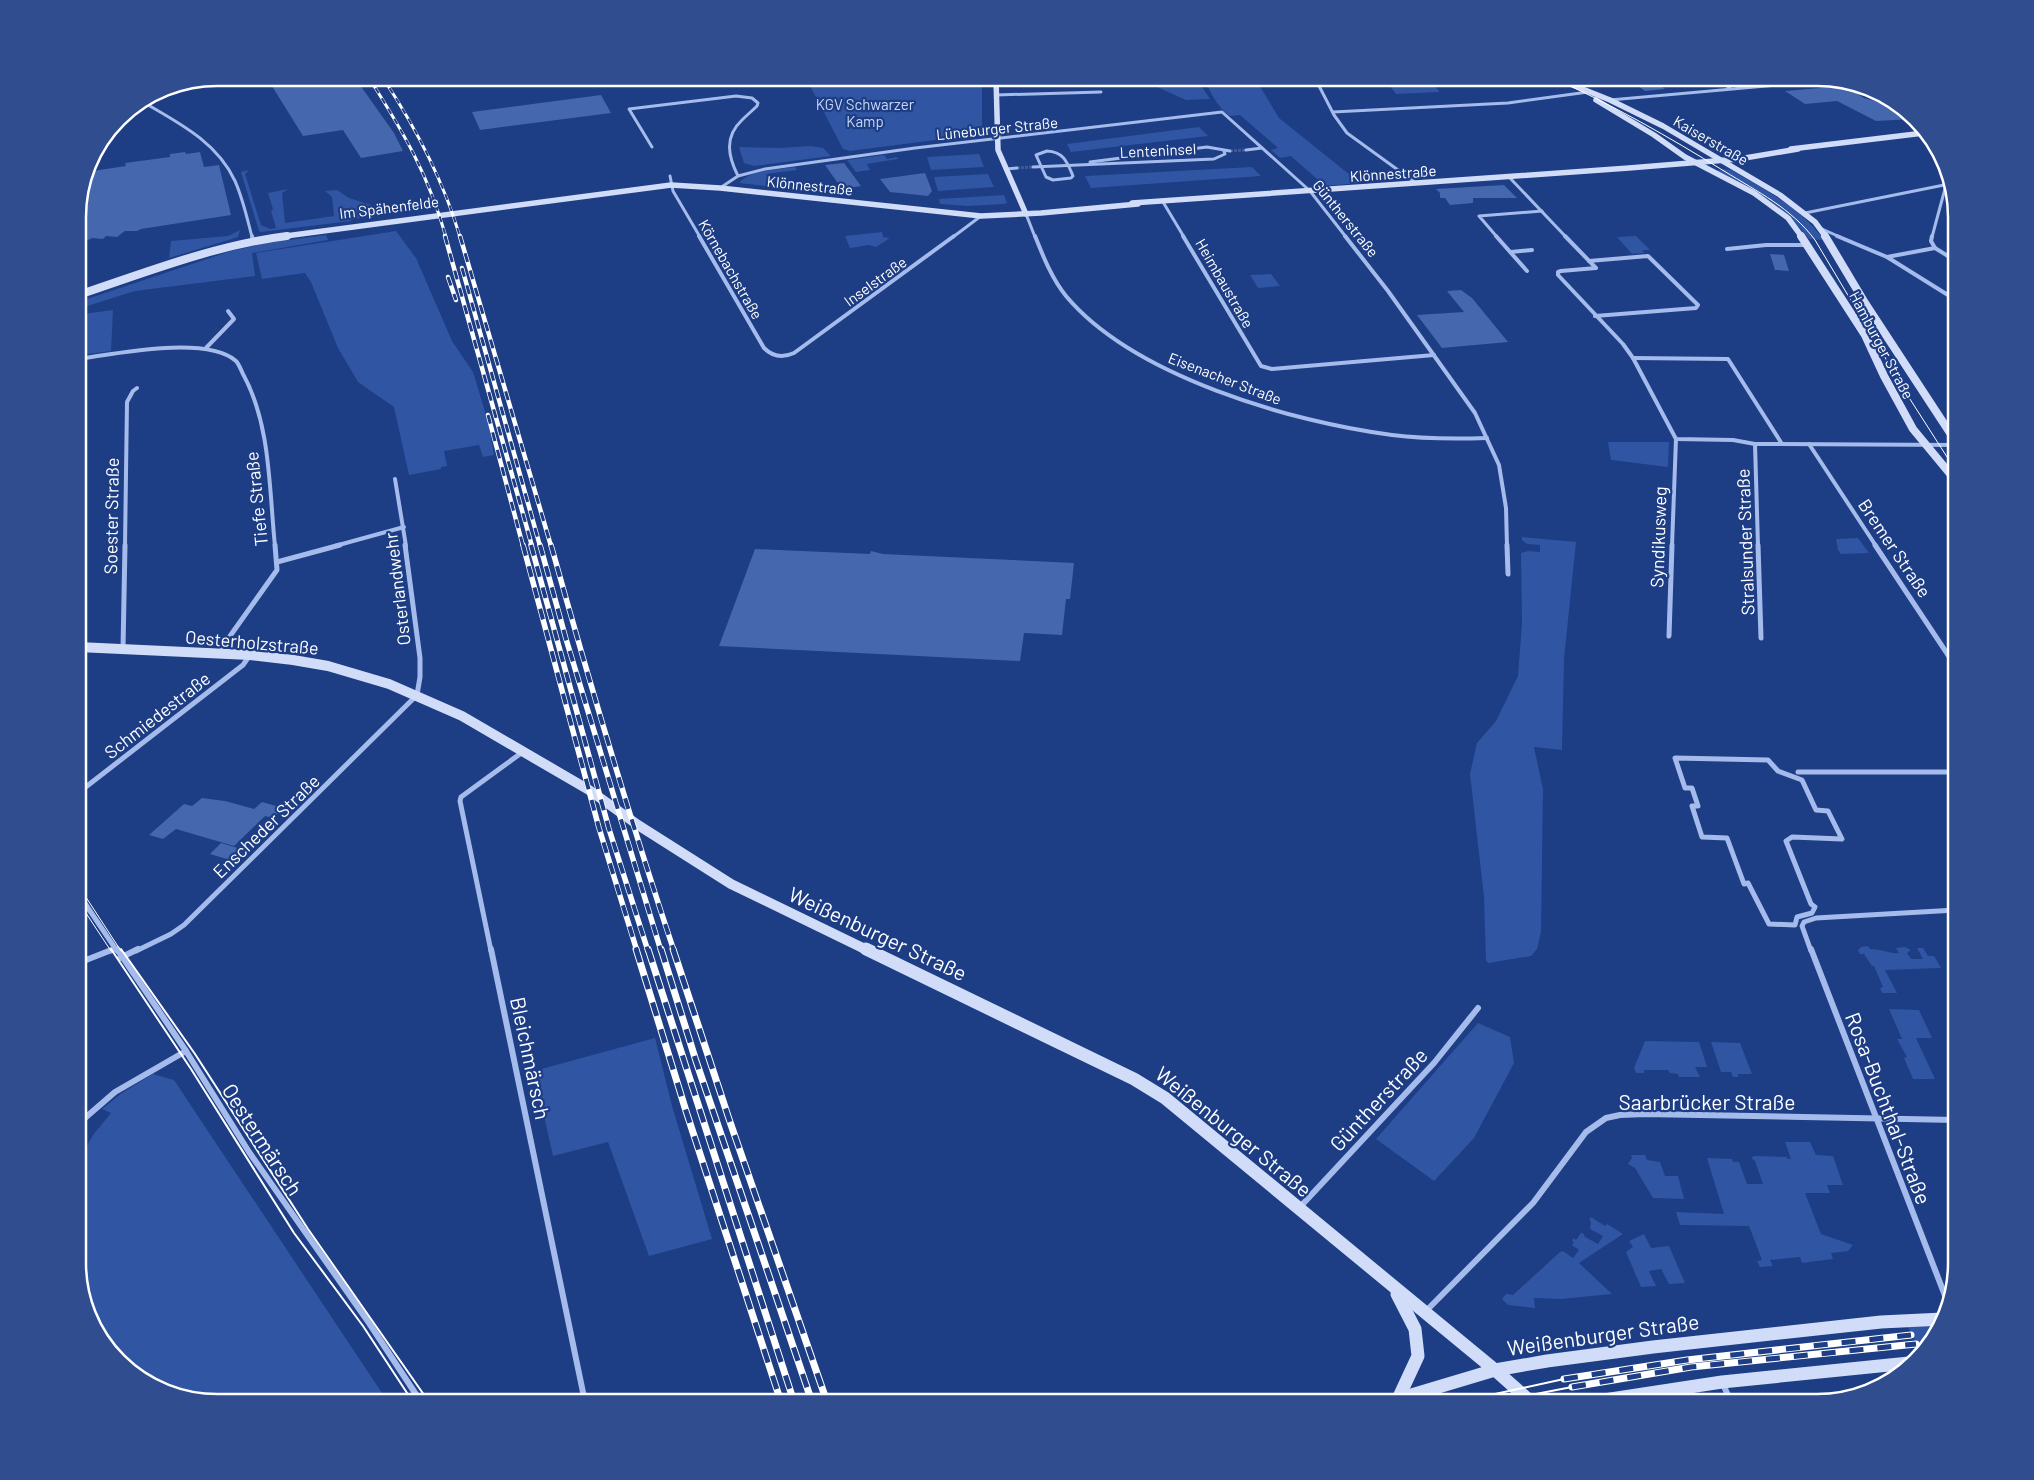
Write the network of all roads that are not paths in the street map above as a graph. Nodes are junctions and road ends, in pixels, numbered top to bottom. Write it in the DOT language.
graph roads {
  1 [pos="1319,86"];
  2 [pos="1574,86"];
  3 [pos="1726,86"];
  4 [pos="1764,86"];
  5 [pos="996,87"];
  6 [pos="1730,89"];
  7 [pos="1101,92"];
  8 [pos="1588,92"];
  9 [pos="996,95"];
  10 [pos="1610,100"];
  11 [pos="149,106"];
  12 [pos="1222,112"];
  13 [pos="1333,112"];
  14 [pos="1918,134"];
  15 [pos="1654,135"];
  16 [pos="997,140"];
  17 [pos="652,147"];
  18 [pos="1262,148"];
  19 [pos="1798,149"];
  20 [pos="1246,150"];
  21 [pos="1224,151"];
  22 [pos="1230,151"];
  23 [pos="1714,155"];
  24 [pos="1685,157"];
  25 [pos="1695,159"];
  26 [pos="1722,160"];
  27 [pos="1087,163"];
  28 [pos="1068,164"];
  29 [pos="1042,166"];
  30 [pos="1650,166"];
  31 [pos="1033,167"];
  32 [pos="1006,168"];
  33 [pos="1017,168"];
  34 [pos="670,176"];
  35 [pos="738,176"];
  36 [pos="1509,177"];
  37 [pos="1727,178"];
  38 [pos="1416,183"];
  39 [pos="671,185"];
  40 [pos="1944,186"];
  41 [pos="720,188"];
  42 [pos="1310,191"];
  43 [pos="1945,192"];
  44 [pos="1163,202"];
  45 [pos="946,211"];
  46 [pos="1542,211"];
  47 [pos="1025,212"];
  48 [pos="1805,213"];
  49 [pos="982,216"];
  50 [pos="1788,218"];
  51 [pos="1815,222"];
  52 [pos="1822,229"];
  53 [pos="253,240"];
  54 [pos="1809,246"];
  55 [pos="1935,248"];
  56 [pos="1727,249"];
  57 [pos="1532,250"];
  58 [pos="1511,252"];
  59 [pos="1948,256"];
  60 [pos="1887,257"];
  61 [pos="1589,261"];
  62 [pos="1527,271"];
  63 [pos="116,282"];
  64 [pos="87,288"];
  65 [pos="87,292"];
  66 [pos="1948,295"];
  67 [pos="228,311"];
  68 [pos="1595,316"];
  69 [pos="205,349"];
  70 [pos="1434,355"];
  71 [pos="778,356"];
  72 [pos="87,358"];
  73 [pos="1633,358"];
  74 [pos="137,388"];
  75 [pos="1948,431"];
  76 [pos="1488,438"];
  77 [pos="1676,439"];
  78 [pos="1755,444"];
  79 [pos="1782,444"];
  80 [pos="1809,444"];
  81 [pos="1948,444"];
  82 [pos="1926,445"];
  83 [pos="1948,471"];
  84 [pos="395,479"];
  85 [pos="404,527"];
  86 [pos="277,562"];
  87 [pos="1508,574"];
  88 [pos="1668,636"];
  89 [pos="1761,638"];
  90 [pos="87,647"];
  91 [pos="123,649"];
  92 [pos="218,654"];
  93 [pos="1948,655"];
  94 [pos="250,656"];
  95 [pos="417,695"];
  96 [pos="524,751"];
  97 [pos="1768,760"];
  98 [pos="1798,772"];
  99 [pos="1948,772"];
  100 [pos="87,786"];
  101 [pos="87,907"];
  102 [pos="1948,910"];
  103 [pos="115,949"];
  104 [pos="120,958"];
  105 [pos="87,960"];
  106 [pos="1478,1008"];
  107 [pos="186,1051"];
  108 [pos="87,1113"];
  109 [pos="1875,1118"];
  110 [pos="1948,1120"];
  111 [pos="1298,1209"];
  112 [pos="1394,1288"];
  113 [pos="1944,1292"];
  114 [pos="1424,1313"];
  115 [pos="1935,1319"];
  116 [pos="1899,1364"];
  117 [pos="1494,1370"];
  118 [pos="1722,1382"];
  119 [pos="416,1394"];
  120 [pos="583,1394"];
  121 [pos="1397,1394"];
  122 [pos="1416,1394"];
  123 [pos="1522,1394"];
  124 [pos="1643,1394"];
  125 [pos="1727,1394"];
  1 -- 13 [label="street"];
  2 -- 8 [label="main road, Kaiserstraße"];
  3 -- 6 [label="street"];
  4 -- 6 [label="street"];
  5 -- 9 [label="main road"];
  6 -- 10 [label="street"];
  7 -- 9 [label="street"];
  8 -- 10 [label="main road, Kaiserstraße"];
  8 -- 13 [label="street"];
  8 -- 15 [label="main road, Kaiserstraße"];
  9 -- 16 [label="main road"];
  10 -- 23 [label="main road, Kaiserstraße"];
  11 -- 53 [label="street"];
  12 -- 16 [label="street, Lüneburger Straße"];
  12 -- 18 [label="street, Güntherstraße"];
  13 -- 38 [label="street"];
  14 -- 19 [label="main road"];
  15 -- 24 [label="main road, Kaiserstraße"];
  15 -- 25 [label="main road"];
  16 -- 32 [label="main road"];
  16 -- 35 [label="street, Lüneburger Straße"];
  17 -- 35 [label="street"];
  18 -- 20 [label="street"];
  18 -- 42 [label="street, Güntherstraße"];
  19 -- 23 [label="main road, Klönnestraße"];
  19 -- 26 [label="main road, Klönnestraße"];
  21 -- 22 [label="street, Lenteninsel"];
  21 -- 27 [label="street, Lenteninsel"];
  21 -- 27 [label="street, Lenteninsel"];
  23 -- 25 [label="main road, Klönnestraße"];
  23 -- 26 [label="main road, Kaiserstraße"];
  24 -- 25 [label="main road, Kaiserstraße"];
  24 -- 30 [label="main road, Klönnestraße"];
  25 -- 26 [label="main road, Klönnestraße"];
  25 -- 30 [label="main road, Klönnestraße"];
  25 -- 37 [label="main road, Kaiserstraße"];
  26 -- 48 [label="main road, Kaiserstraße"];
  27 -- 28 [label="street, Lenteninsel"];
  28 -- 29 [label="street, Lenteninsel"];
  28 -- 29 [label="street"];
  28 -- 29 [label="street"];
  29 -- 31 [label="street, Lenteninsel"];
  30 -- 36 [label="main road, Klönnestraße"];
  30 -- 37 [label="main road"];
  32 -- 33 [label="street"];
  32 -- 47 [label="main road"];
  34 -- 39 [label="street"];
  35 -- 41 [label="street, Lüneburger Straße"];
  36 -- 38 [label="main road, Klönnestraße"];
  36 -- 46 [label="street"];
  37 -- 50 [label="main road, Kaiserstraße"];
  38 -- 42 [label="main road, Klönnestraße"];
  39 -- 41 [label="main road, Klönnestraße"];
  39 -- 53 [label="main road, Im Spähenfelde"];
  39 -- 71 [label="street, Körnebachstraße"];
  40 -- 48 [label="street"];
  41 -- 45 [label="main road, Klönnestraße"];
  42 -- 44 [label="main road, Klönnestraße"];
  42 -- 70 [label="street, Güntherstraße"];
  43 -- 55 [label="street"];
  44 -- 47 [label="main road, Klönnestraße"];
  44 -- 70 [label="street, Heimbaustraße"];
  45 -- 47 [label="main road, Klönnestraße"];
  45 -- 49 [label="main road, Klönnestraße"];
  46 -- 58 [label="street"];
  46 -- 61 [label="street"];
  47 -- 49 [label="main road, Klönnestraße"];
  47 -- 76 [label="street, Eisenacher Straße"];
  48 -- 51 [label="main road, Kaiserstraße"];
  49 -- 71 [label="street, Inselstraße"];
  50 -- 54 [label="main road, Hamburger Straße"];
  51 -- 52 [label="main road, Hamburger Straße"];
  52 -- 60 [label="street"];
  52 -- 75 [label="main road, Hamburger Straße"];
  53 -- 63 [label="main road, Im Spähenfelde"];
  54 -- 56 [label="street"];
  54 -- 82 [label="main road, Hamburger Straße"];
  55 -- 59 [label="street"];
  55 -- 60 [label="street"];
  57 -- 58 [label="street"];
  58 -- 62 [label="street"];
  60 -- 66 [label="street"];
  61 -- 68 [label="street"];
  61 -- 68 [label="street"];
  63 -- 64 [label="main road, Im Spähenfelde"];
  63 -- 65 [label="main road, Im Spähenfelde"];
  67 -- 69 [label="street"];
  68 -- 73 [label="street"];
  69 -- 72 [label="street, Tiefe Straße"];
  69 -- 86 [label="street, Tiefe Straße"];
  70 -- 76 [label="street, Güntherstraße"];
  73 -- 77 [label="street"];
  73 -- 79 [label="street"];
  74 -- 91 [label="street, Soester Straße"];
  76 -- 87 [label="street, Güntherstraße"];
  77 -- 78 [label="street"];
  77 -- 88 [label="street, Syndikusweg"];
  78 -- 79 [label="street"];
  78 -- 89 [label="street, Stralsunder Straße"];
  79 -- 80 [label="street"];
  80 -- 82 [label="street"];
  80 -- 93 [label="street, Bremer Straße"];
  81 -- 82 [label="street"];
  82 -- 83 [label="main road, Hamburger Straße"];
  84 -- 85 [label="street, Osterlandwehr"];
  85 -- 86 [label="street"];
  85 -- 95 [label="street, Osterlandwehr"];
  86 -- 92 [label="street, Tiefe Straße"];
  90 -- 91 [label="main road, Oesterholzstraße"];
  91 -- 92 [label="main road, Oesterholzstraße"];
  92 -- 94 [label="main road, Oesterholzstraße"];
  94 -- 95 [label="main road, Oesterholzstraße"];
  94 -- 100 [label="street, Schmiedestraße"];
  95 -- 96 [label="main road, Oesterholzstraße"];
  95 -- 104 [label="street, Enscheder Straße"];
  96 -- 111 [label="main road, Weißenburger Straße"];
  96 -- 120 [label="street, Bleichmärsch"];
  97 -- 97 [label="street"];
  98 -- 99 [label="street"];
  101 -- 103 [label="street, Oestermärsch"];
  102 -- 109 [label="street, Rosa-Buchthal-Straße"];
  103 -- 104 [label="street, Oestermärsch"];
  103 -- 105 [label="street"];
  104 -- 107 [label="street, Oestermärsch"];
  106 -- 111 [label="street, Güntherstraße"];
  107 -- 108 [label="street"];
  107 -- 119 [label="street, Oestermärsch"];
  109 -- 110 [label="street, Saarbrücker Straße"];
  109 -- 113 [label="street, Rosa-Buchthal-Straße"];
  109 -- 114 [label="street, Saarbrücker Straße"];
  111 -- 112 [label="main road, Weißenburger Straße"];
  112 -- 114 [label="main road, Weißenburger Straße"];
  112 -- 121 [label="main road"];
  114 -- 117 [label="main road, Weißenburger Straße"];
  115 -- 117 [label="main road, Weißenburger Straße"];
  116 -- 118 [label="main road"];
  117 -- 122 [label="main road"];
  117 -- 123 [label="main road"];
  118 -- 124 [label="main road"];
  118 -- 125 [label="street"];
}
